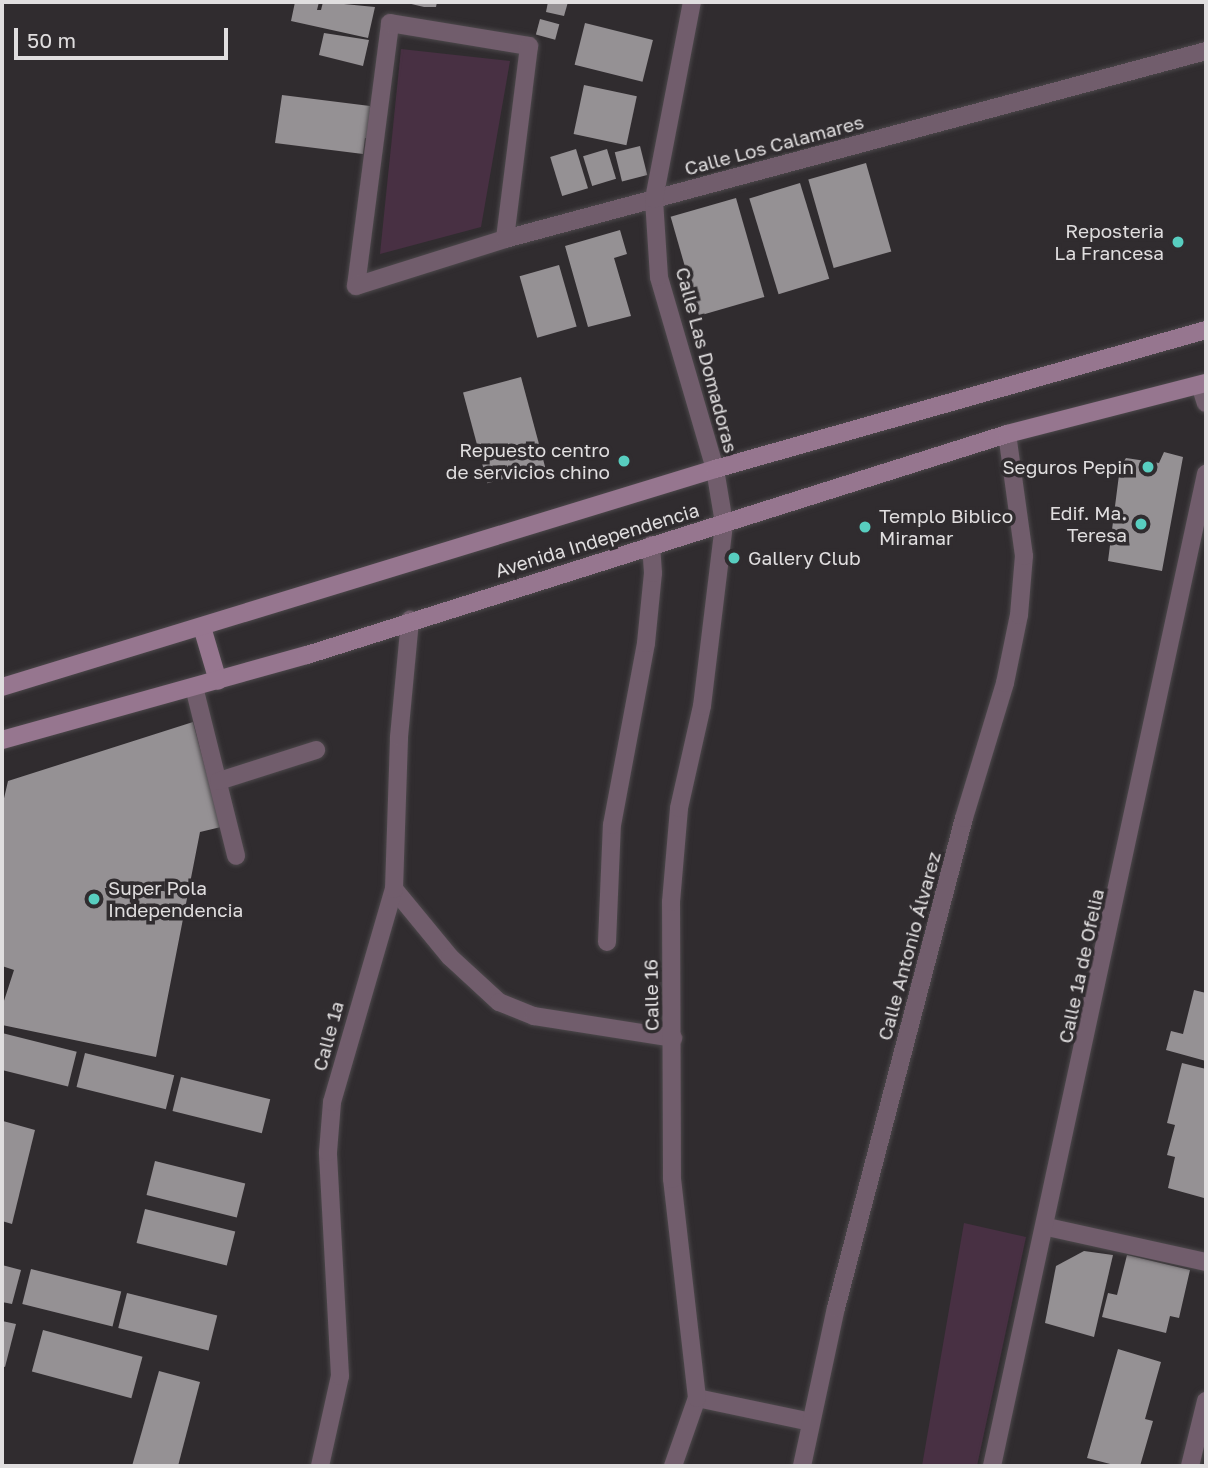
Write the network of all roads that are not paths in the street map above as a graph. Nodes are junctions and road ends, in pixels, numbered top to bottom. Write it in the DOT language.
graph roads {
  1 [pos="692,2"];
  2 [pos="1206,51"];
  3 [pos="654,199"];
  4 [pos="505,239"];
  5 [pos="1206,330"];
  6 [pos="1203,384"];
  7 [pos="1206,403"];
  8 [pos="1007,434"];
  9 [pos="715,469"];
  10 [pos="1206,474"];
  11 [pos="723,523"];
  12 [pos="651,545"];
  13 [pos="410,620"];
  14 [pos="202,627"];
  15 [pos="218,681"];
  16 [pos="2,687"];
  17 [pos="194,687"];
  18 [pos="2,740"];
  19 [pos="316,750"];
  20 [pos="219,781"];
  21 [pos="236,856"];
  22 [pos="394,889"];
  23 [pos="607,942"];
  24 [pos="673,1038"];
  25 [pos="1047,1227"];
  26 [pos="1206,1262"];
  27 [pos="697,1398"];
  28 [pos="1206,1401"];
  29 [pos="811,1422"];
  30 [pos="320,1466"];
  31 [pos="673,1466"];
  32 [pos="802,1466"];
  33 [pos="992,1466"];
  34 [pos="1190,1466"];
  1 -- 3 [label="street, Calle Las Domadoras"];
  2 -- 3 [label="street, Calle Los Calamares"];
  3 -- 4 [label="street, Calle Los Calamares"];
  3 -- 9 [label="street, Calle Las Domadoras"];
  4 -- 4 [label="street, Calle Los Calamares"];
  5 -- 9 [label="main road, Avenida Independencia"];
  6 -- 7 [label="street"];
  6 -- 8 [label="main road, Avenida Independencia"];
  8 -- 11 [label="main road, Avenida Independencia"];
  8 -- 29 [label="street, Calle Antonio Álvarez"];
  9 -- 11 [label="street, Calle Las Domadoras"];
  9 -- 14 [label="main road, Avenida Independencia"];
  10 -- 25 [label="street, Calle 1a de Ofelia"];
  11 -- 12 [label="main road, Avenida Independencia"];
  11 -- 24 [label="street, Calle 16"];
  12 -- 13 [label="main road, Avenida Independencia"];
  12 -- 23 [label="street"];
  13 -- 15 [label="main road, Avenida Independencia"];
  13 -- 22 [label="street, Calle 1a"];
  14 -- 15 [label="main road"];
  14 -- 16 [label="main road, Avenida Independencia"];
  15 -- 17 [label="main road, Avenida Independencia"];
  17 -- 18 [label="main road, Avenida Independencia"];
  17 -- 20 [label="street"];
  19 -- 20 [label="street"];
  20 -- 21 [label="street"];
  22 -- 24 [label="street"];
  22 -- 30 [label="street, Calle 1a"];
  24 -- 27 [label="street, Calle 16"];
  25 -- 26 [label="street"];
  25 -- 33 [label="street, Calle 1a de Ofelia"];
  27 -- 29 [label="street"];
  27 -- 31 [label="street, Calle 16"];
  28 -- 34 [label="street"];
  29 -- 32 [label="street, Calle Antonio Álvarez"];
}
